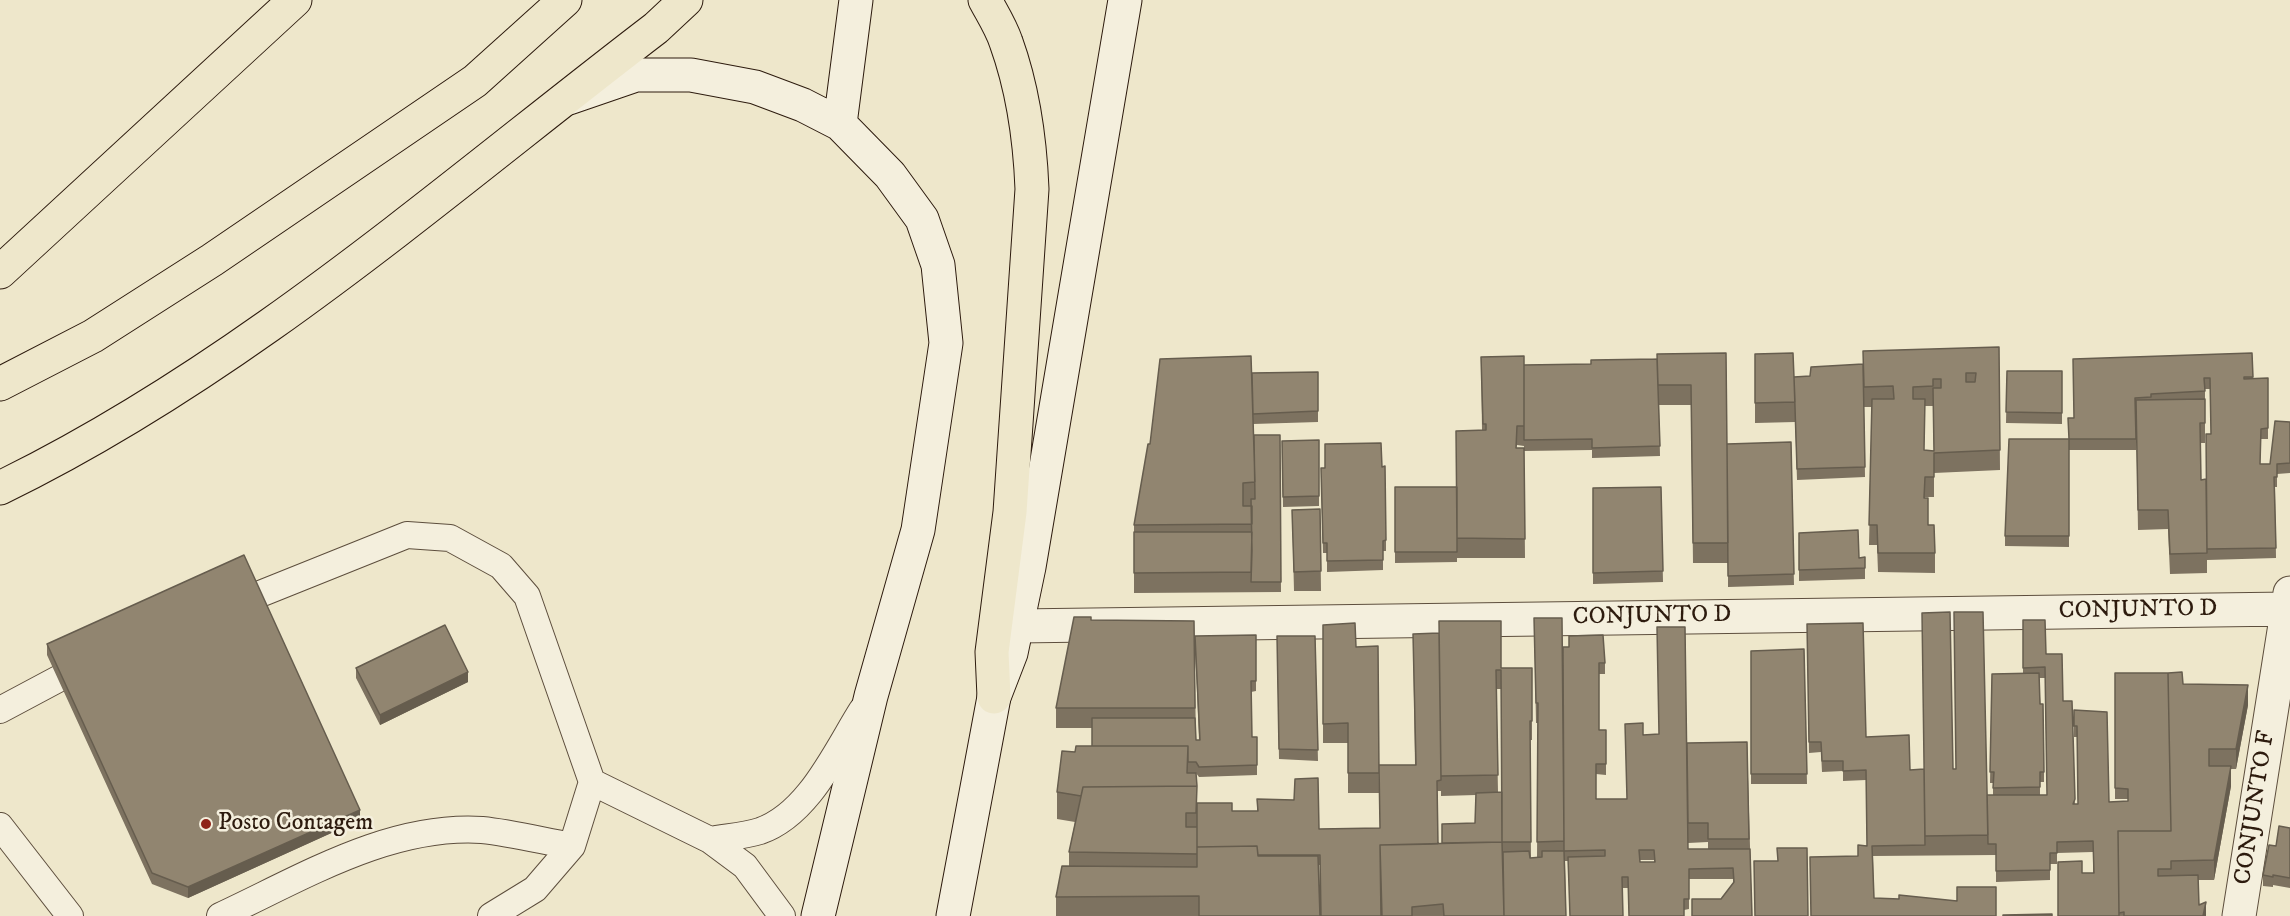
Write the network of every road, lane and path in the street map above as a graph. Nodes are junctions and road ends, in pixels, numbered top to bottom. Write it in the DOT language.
graph roads {
  1 [pos="295,0"];
  2 [pos="566,0"];
  3 [pos="686,0"];
  4 [pos="856,0"];
  5 [pos="985,0"];
  6 [pos="1125,0"];
  7 [pos="561,100"];
  8 [pos="840,124"];
  9 [pos="0,272"];
  10 [pos="0,384"];
  11 [pos="0,488"];
  12 [pos="2289,601"];
  13 [pos="209,614"];
  14 [pos="1017,626"];
  15 [pos="110,654"];
  16 [pos="871,696"];
  17 [pos="994,697"];
  18 [pos="0,710"];
  19 [pos="591,782"];
  20 [pos="0,826"];
  21 [pos="710,840"];
  22 [pos="572,846"];
  23 [pos="70,916"];
  24 [pos="220,916"];
  25 [pos="491,916"];
  26 [pos="782,916"];
  27 [pos="818,916"];
  28 [pos="953,916"];
  29 [pos="2240,916"];
  1 -- 9 [label="main road"];
  2 -- 10 [label="main road"];
  3 -- 7 [label="main road"];
  4 -- 8 [label="main road"];
  5 -- 17 [label="main road"];
  6 -- 14 [label="main road"];
  7 -- 8 [label="main road"];
  7 -- 11 [label="main road"];
  8 -- 16 [label="main road"];
  12 -- 14 [label="main road, CONJUNTO D"];
  12 -- 29 [label="main road, CONJUNTO F"];
  13 -- 19 [label="lane"];
  14 -- 17 [label="main road"];
  15 -- 18 [label="lane"];
  16 -- 21 [label="lane"];
  16 -- 27 [label="main road"];
  17 -- 28 [label="main road"];
  19 -- 21 [label="lane"];
  19 -- 22 [label="lane"];
  20 -- 23 [label="lane"];
  21 -- 26 [label="lane"];
  22 -- 24 [label="lane"];
  22 -- 25 [label="lane"];
}
